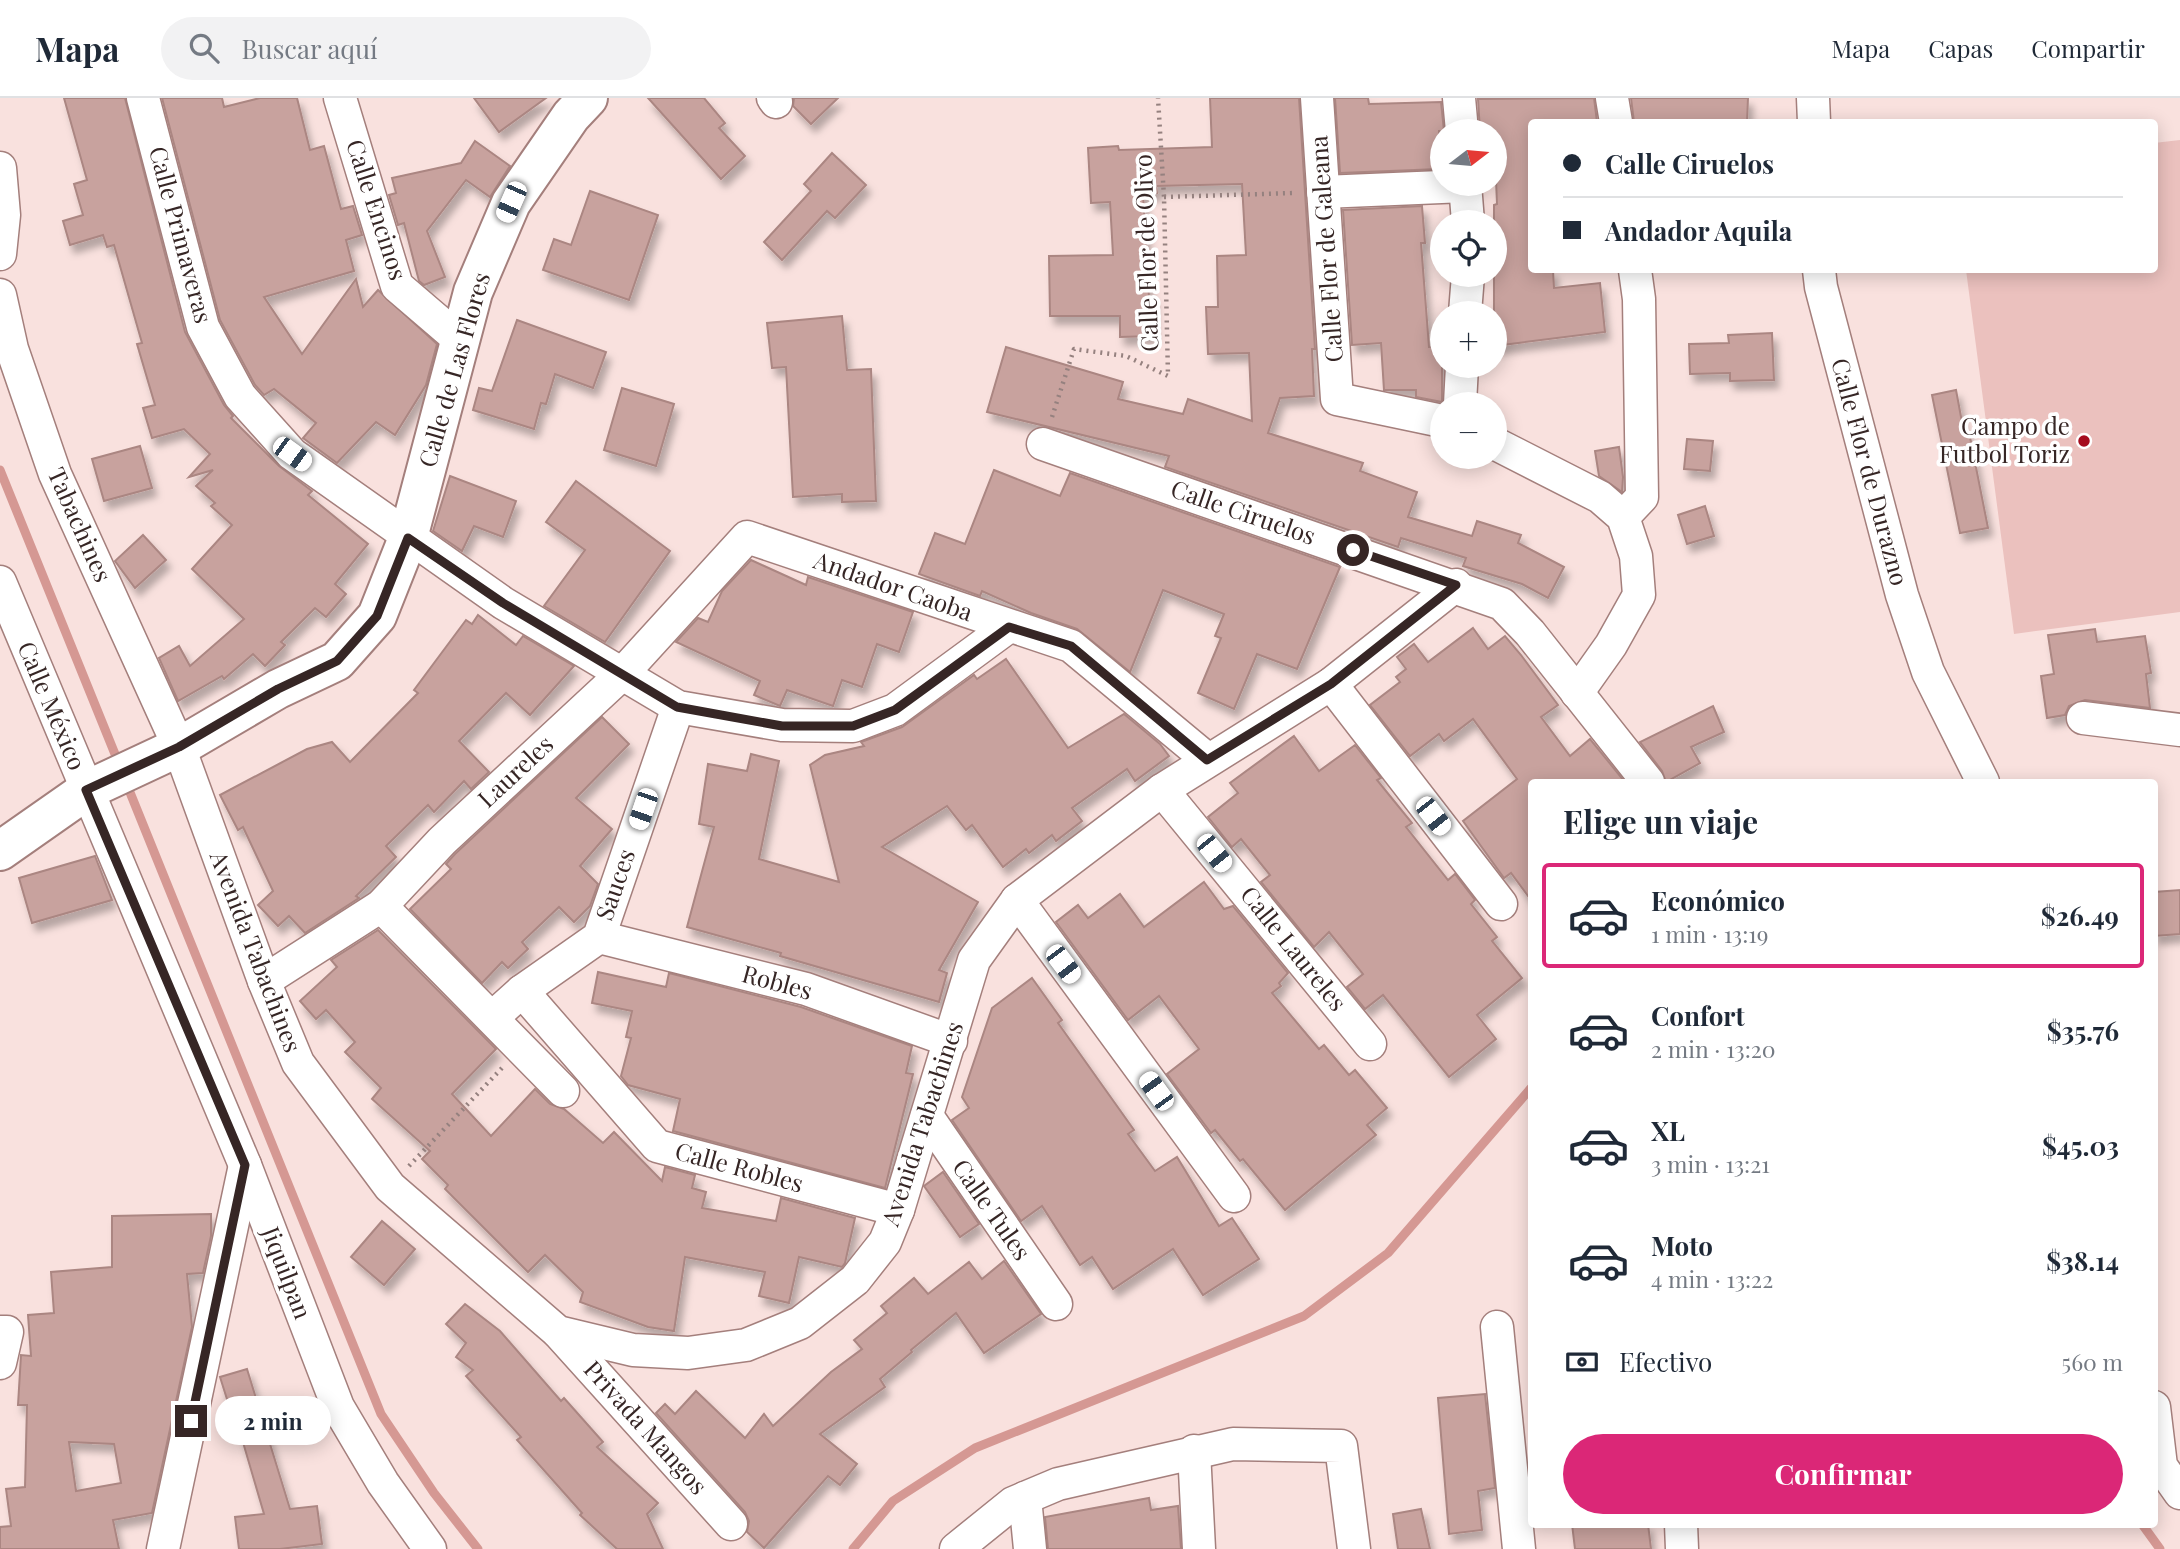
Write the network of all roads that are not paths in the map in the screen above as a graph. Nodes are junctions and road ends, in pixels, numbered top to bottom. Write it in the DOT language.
graph roads {
  1 [pos="143,98"];
  2 [pos="341,98"];
  3 [pos="588,98"];
  4 [pos="1317,98"];
  5 [pos="1459,98"];
  6 [pos="1612,98"];
  7 [pos="1814,98"];
  8 [pos="1461,119"];
  9 [pos="1616,119"];
  10 [pos="1814,119"];
  11 [pos="0,168"];
  12 [pos="1430,187"];
  13 [pos="1323,192"];
  14 [pos="0,254"];
  15 [pos="1635,273"];
  16 [pos="1819,273"];
  17 [pos="0,295"];
  18 [pos="460,340"];
  19 [pos="1430,419"];
  20 [pos="1043,444"];
  21 [pos="1507,449"];
  22 [pos="1623,517"];
  23 [pos="747,537"];
  24 [pos="408,538"];
  25 [pos="0,582"];
  26 [pos="1456,585"];
  27 [pos="1009,627"];
  28 [pos="622,674"];
  29 [pos="1331,684"];
  30 [pos="1577,693"];
  31 [pos="677,707"];
  32 [pos="2083,718"];
  33 [pos="2180,730"];
  34 [pos="174,749"];
  35 [pos="1207,760"];
  36 [pos="1646,779"];
  37 [pos="1982,779"];
  38 [pos="102,783"];
  39 [pos="1162,790"];
  40 [pos="0,851"];
  41 [pos="1017,901"];
  42 [pos="1501,904"];
  43 [pos="381,906"];
  44 [pos="599,937"];
  45 [pos="264,981"];
  46 [pos="522,991"];
  47 [pos="492,1018"];
  48 [pos="951,1041"];
  49 [pos="1370,1044"];
  50 [pos="563,1091"];
  51 [pos="927,1116"];
  52 [pos="245,1165"];
  53 [pos="1234,1196"];
  54 [pos="898,1210"];
  55 [pos="1056,1304"];
  56 [pos="1497,1328"];
  57 [pos="3,1332"];
  58 [pos="558,1332"];
  59 [pos="0,1363"];
  60 [pos="2158,1441"];
  61 [pos="1194,1451"];
  62 [pos="2180,1493"];
  63 [pos="1025,1498"];
  64 [pos="731,1524"];
  65 [pos="1681,1528"];
  66 [pos="163,1549"];
  67 [pos="430,1549"];
  68 [pos="956,1549"];
  69 [pos="1030,1549"];
  70 [pos="1199,1549"];
  71 [pos="1354,1549"];
  72 [pos="1519,1549"];
  73 [pos="1682,1549"];
  1 -- 24 [label="street, Calle Primaveras"];
  2 -- 18 [label="street, Calle Encinos"];
  3 -- 18 [label="street, Calle de Las Flores"];
  4 -- 13 [label="street, Calle Flor de Galeana"];
  5 -- 8 [label="street"];
  6 -- 9 [label="street"];
  7 -- 10 [label="street"];
  11 -- 14 [label="street"];
  12 -- 13 [label="street"];
  13 -- 19 [label="street, Calle Flor de Galeana"];
  15 -- 22 [label="street"];
  16 -- 37 [label="street, Calle Flor de Durazno"];
  17 -- 34 [label="street, Tabachines"];
  18 -- 24 [label="street, Calle de Las Flores"];
  20 -- 26 [label="street, Calle Ciruelos"];
  21 -- 22 [label="street"];
  22 -- 30 [label="street"];
  23 -- 27 [label="street, Andador Caoba"];
  23 -- 28 [label="street, Laureles"];
  24 -- 28 [label="street, Calle Primaveras"];
  24 -- 34 [label="street, Calle de Las Flores"];
  25 -- 38 [label="street, Calle México"];
  26 -- 29 [label="street, Avenida Tabachines"];
  26 -- 30 [label="street, Calle Ciruelos"];
  27 -- 31 [label="street"];
  27 -- 35 [label="street, Andador Caoba"];
  28 -- 31 [label="street, Calle Primaveras"];
  28 -- 43 [label="street, Laureles"];
  29 -- 35 [label="street, Avenida Tabachines"];
  29 -- 42 [label="street"];
  30 -- 36 [label="street, Calle Ciruelos"];
  31 -- 44 [label="street, Sauces"];
  32 -- 33 [label="street"];
  34 -- 38 [label="street, Calle de Las Flores"];
  34 -- 45 [label="street, Avenida Tabachines"];
  35 -- 39 [label="street, Avenida Tabachines"];
  38 -- 40 [label="street, Calle de Las Flores"];
  38 -- 52 [label="street, Jiquilpan"];
  39 -- 41 [label="street, Avenida Tabachines"];
  39 -- 49 [label="street, Calle Laureles"];
  41 -- 48 [label="street, Avenida Tabachines"];
  41 -- 53 [label="street"];
  43 -- 45 [label="street, Laureles"];
  43 -- 47 [label="street"];
  44 -- 46 [label="street, Sauces"];
  44 -- 48 [label="street, Robles"];
  45 -- 58 [label="street, Avenida Tabachines"];
  46 -- 47 [label="street, Sauces"];
  46 -- 54 [label="street, Calle Robles"];
  47 -- 50 [label="street"];
  48 -- 51 [label="street, Avenida Tabachines"];
  51 -- 54 [label="street, Avenida Tabachines"];
  51 -- 55 [label="street, Calle Tules"];
  52 -- 66 [label="street"];
  52 -- 67 [label="street, Jiquilpan"];
  54 -- 58 [label="street, Avenida Tabachines"];
  56 -- 72 [label="street"];
  57 -- 59 [label="street"];
  58 -- 64 [label="street, Privada Mangos"];
  60 -- 62 [label="street"];
  61 -- 63 [label="street"];
  61 -- 70 [label="street"];
  61 -- 71 [label="street"];
  63 -- 68 [label="street"];
  63 -- 69 [label="street"];
  65 -- 73 [label="street"];
}
